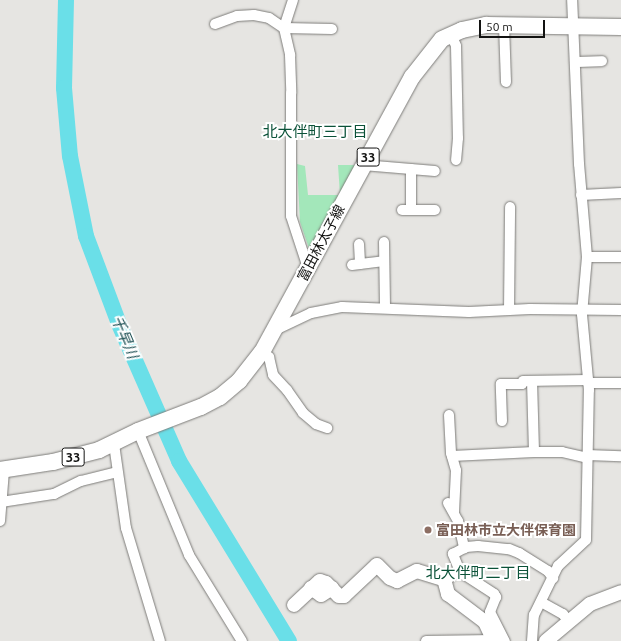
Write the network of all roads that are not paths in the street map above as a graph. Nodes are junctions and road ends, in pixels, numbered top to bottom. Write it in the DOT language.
graph roads {
  1 [pos="293,0"];
  2 [pos="572,0"];
  3 [pos="215,24"];
  4 [pos="504,25"];
  5 [pos="573,27"];
  6 [pos="621,27"];
  7 [pos="284,28"];
  8 [pos="332,29"];
  9 [pos="451,34"];
  10 [pos="602,61"];
  11 [pos="575,62"];
  12 [pos="506,82"];
  13 [pos="456,160"];
  14 [pos="363,165"];
  15 [pos="411,169"];
  16 [pos="435,171"];
  17 [pos="621,192"];
  18 [pos="581,195"];
  19 [pos="510,207"];
  20 [pos="435,210"];
  21 [pos="384,242"];
  22 [pos="359,244"];
  23 [pos="587,257"];
  24 [pos="621,257"];
  25 [pos="384,261"];
  26 [pos="308,268"];
  27 [pos="385,308"];
  28 [pos="509,310"];
  29 [pos="621,310"];
  30 [pos="583,311"];
  31 [pos="273,331"];
  32 [pos="262,352"];
  33 [pos="532,381"];
  34 [pos="588,381"];
  35 [pos="621,383"];
  36 [pos="449,415"];
  37 [pos="502,421"];
  38 [pos="327,428"];
  39 [pos="140,430"];
  40 [pos="114,444"];
  41 [pos="534,452"];
  42 [pos="452,456"];
  43 [pos="587,456"];
  44 [pos="621,456"];
  45 [pos="2,470"];
  46 [pos="116,472"];
  47 [pos="1,502"];
  48 [pos="448,503"];
  49 [pos="454,512"];
  50 [pos="0,521"];
  51 [pos="464,548"];
  52 [pos="460,574"];
  53 [pos="553,578"];
  54 [pos="445,581"];
  55 [pos="621,592"];
  56 [pos="541,602"];
  57 [pos="294,605"];
  58 [pos="569,622"];
  59 [pos="160,641"];
  60 [pos="242,641"];
  61 [pos="426,641"];
  62 [pos="497,641"];
  63 [pos="532,641"];
  64 [pos="546,641"];
  1 -- 7 [label="street"];
  2 -- 5 [label="street"];
  3 -- 7 [label="street"];
  4 -- 5 [label="main road, 富田林太子線 / 33"];
  4 -- 9 [label="main road, 富田林太子線 / 33"];
  4 -- 12 [label="street"];
  5 -- 6 [label="main road, 富田林太子線 / 33"];
  5 -- 11 [label="street"];
  7 -- 8 [label="street"];
  7 -- 26 [label="street"];
  9 -- 13 [label="street"];
  9 -- 14 [label="main road, 富田林太子線 / 33"];
  10 -- 11 [label="street"];
  11 -- 18 [label="street"];
  14 -- 15 [label="street"];
  14 -- 26 [label="main road, 富田林太子線 / 33"];
  15 -- 16 [label="street"];
  15 -- 20 [label="street"];
  17 -- 18 [label="street"];
  18 -- 23 [label="street"];
  19 -- 28 [label="street"];
  21 -- 25 [label="street"];
  22 -- 25 [label="street"];
  23 -- 24 [label="street"];
  23 -- 30 [label="street"];
  25 -- 27 [label="street"];
  26 -- 31 [label="main road, 富田林太子線 / 33"];
  27 -- 28 [label="street"];
  27 -- 31 [label="street"];
  28 -- 30 [label="street"];
  29 -- 30 [label="street"];
  30 -- 34 [label="street"];
  31 -- 32 [label="main road, 富田林太子線 / 33"];
  32 -- 38 [label="street"];
  32 -- 39 [label="main road, 富田林太子線 / 33"];
  33 -- 34 [label="street"];
  33 -- 37 [label="street"];
  33 -- 41 [label="street"];
  34 -- 35 [label="street"];
  34 -- 43 [label="street"];
  36 -- 42 [label="street"];
  39 -- 40 [label="main road, 富田林太子線 / 33"];
  39 -- 60 [label="street"];
  40 -- 45 [label="main road, 富田林太子線 / 33"];
  40 -- 46 [label="street"];
  41 -- 42 [label="street"];
  41 -- 43 [label="street"];
  42 -- 49 [label="street"];
  43 -- 44 [label="street"];
  43 -- 53 [label="street"];
  45 -- 47 [label="street"];
  46 -- 47 [label="street"];
  46 -- 59 [label="street"];
  47 -- 50 [label="street"];
  48 -- 49 [label="street"];
  49 -- 51 [label="street"];
  51 -- 52 [label="street"];
  51 -- 53 [label="street"];
  52 -- 54 [label="street"];
  52 -- 62 [label="street"];
  53 -- 56 [label="street"];
  54 -- 57 [label="street"];
  54 -- 62 [label="street"];
  55 -- 58 [label="street"];
  56 -- 58 [label="street"];
  56 -- 63 [label="street"];
  58 -- 64 [label="street"];
  61 -- 62 [label="street"];
}
